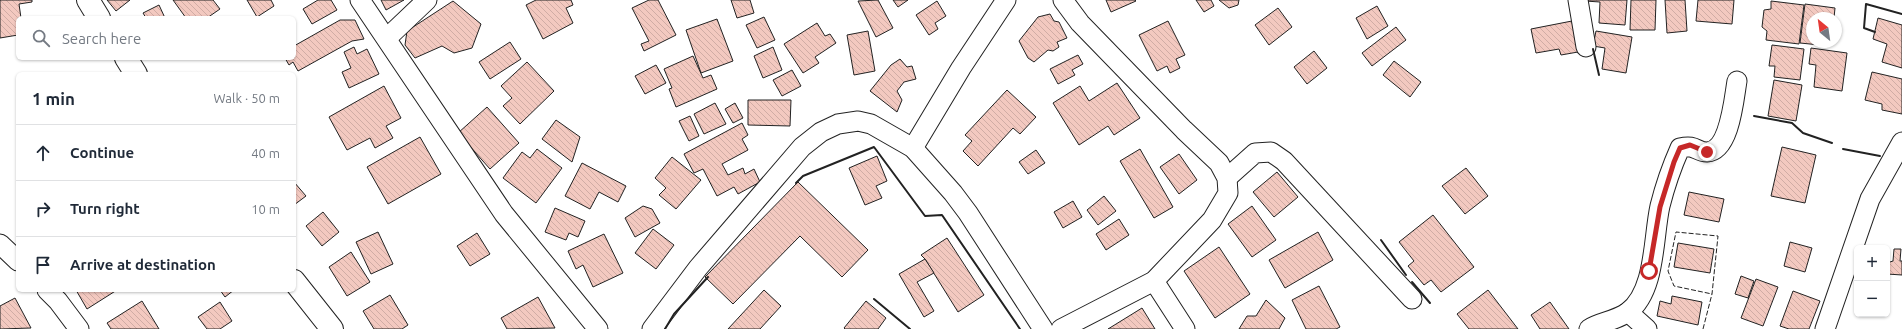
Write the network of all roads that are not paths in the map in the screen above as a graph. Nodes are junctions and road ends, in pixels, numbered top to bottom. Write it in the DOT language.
graph roads {
  1 [pos="88,0"];
  2 [pos="360,0"];
  3 [pos="427,0"];
  4 [pos="1006,0"];
  5 [pos="1063,0"];
  6 [pos="1578,0"];
  7 [pos="98,16"];
  8 [pos="387,38"];
  9 [pos="1586,47"];
  10 [pos="127,60"];
  11 [pos="135,72"];
  12 [pos="1737,81"];
  13 [pos="1902,142"];
  14 [pos="913,148"];
  15 [pos="1227,178"];
  16 [pos="0,244"];
  17 [pos="16,259"];
  18 [pos="1154,281"];
  19 [pos="296,284"];
  20 [pos="49,292"];
  21 [pos="1412,299"];
  22 [pos="1628,312"];
  23 [pos="79,329"];
  24 [pos="332,329"];
  25 [pos="598,329"];
  26 [pos="652,329"];
  27 [pos="1043,329"];
  28 [pos="1061,329"];
  29 [pos="1185,329"];
  30 [pos="1589,329"];
  31 [pos="1647,329"];
  32 [pos="1825,329"];
  1 -- 7 [label="street"];
  2 -- 8 [label="street"];
  3 -- 8 [label="street"];
  4 -- 14 [label="street"];
  5 -- 15 [label="street"];
  6 -- 9 [label="street"];
  8 -- 25 [label="street"];
  10 -- 11 [label="street"];
  12 -- 22 [label="street"];
  13 -- 32 [label="street"];
  14 -- 26 [label="street"];
  14 -- 27 [label="street"];
  15 -- 18 [label="street"];
  15 -- 21 [label="street"];
  16 -- 17 [label="street"];
  18 -- 28 [label="street"];
  18 -- 29 [label="street"];
  19 -- 24 [label="street"];
  20 -- 23 [label="street"];
  22 -- 30 [label="street"];
  22 -- 31 [label="street"];
}
